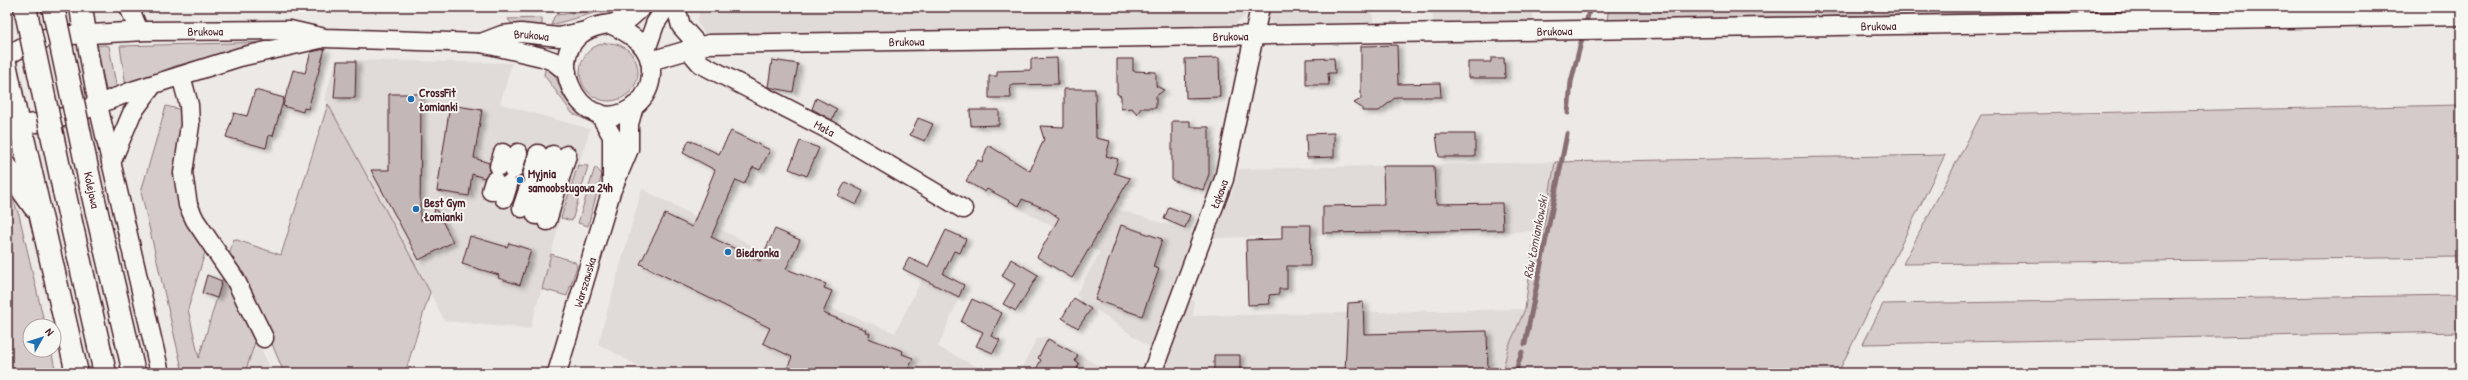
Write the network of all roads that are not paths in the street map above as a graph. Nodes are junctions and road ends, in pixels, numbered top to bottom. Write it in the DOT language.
graph roads {
  1 [pos="25,7"];
  2 [pos="53,7"];
  3 [pos="82,7"];
  4 [pos="129,7"];
  5 [pos="642,7"];
  6 [pos="666,7"];
  7 [pos="676,7"];
  8 [pos="1260,7"];
  9 [pos="2141,15"];
  10 [pos="2461,16"];
  11 [pos="610,24"];
  12 [pos="140,32"];
  13 [pos="581,32"];
  14 [pos="86,34"];
  15 [pos="1255,36"];
  16 [pos="324,38"];
  17 [pos="481,43"];
  18 [pos="693,47"];
  19 [pos="7,56"];
  20 [pos="648,56"];
  21 [pos="7,63"];
  22 [pos="566,72"];
  23 [pos="181,76"];
  24 [pos="152,86"];
  25 [pos="98,105"];
  26 [pos="634,106"];
  27 [pos="598,114"];
  28 [pos="14,125"];
  29 [pos="111,163"];
  30 [pos="7,168"];
  31 [pos="611,192"];
  32 [pos="963,209"];
  33 [pos="40,213"];
  34 [pos="535,215"];
  35 [pos="264,338"];
  36 [pos="77,373"];
  37 [pos="105,373"];
  38 [pos="134,373"];
  39 [pos="160,373"];
  40 [pos="557,373"];
  41 [pos="1152,373"];
  1 -- 37 [label="highway, bridge"];
  2 -- 38 [label="highway, Kolejowa, bridge"];
  3 -- 14 [label="highway"];
  4 -- 12 [label="street"];
  5 -- 11 [label="street"];
  6 -- 20 [label="street"];
  7 -- 18 [label="street"];
  8 -- 15 [label="street, Łąkowa"];
  9 -- 10 [label="street, Brukowa"];
  9 -- 15 [label="street, Brukowa"];
  11 -- 13 [label="street"];
  11 -- 20 [label="street"];
  12 -- 14 [label="street, Brukowa"];
  12 -- 16 [label="street, Brukowa"];
  13 -- 17 [label="street, Brukowa"];
  13 -- 22 [label="street"];
  14 -- 19 [label="street, Brukowa"];
  14 -- 25 [label="street"];
  15 -- 18 [label="street, Brukowa"];
  15 -- 41 [label="street, Łąkowa"];
  16 -- 17 [label="street, Brukowa"];
  16 -- 23 [label="street, Brukowa"];
  17 -- 22 [label="street, Brukowa"];
  18 -- 20 [label="street, Brukowa"];
  18 -- 32 [label="street, Mała"];
  20 -- 26 [label="street"];
  21 -- 28 [label="street"];
  22 -- 27 [label="street"];
  23 -- 24 [label="street, Brukowa"];
  23 -- 35 [label="street"];
  24 -- 25 [label="street, Brukowa"];
  24 -- 29 [label="street"];
  25 -- 28 [label="street, Brukowa"];
  25 -- 29 [label="street"];
  26 -- 27 [label="street"];
  26 -- 31 [label="street, Warszawska"];
  27 -- 31 [label="street, Warszawska"];
  28 -- 33 [label="highway"];
  29 -- 39 [label="street"];
  30 -- 33 [label="highway"];
  31 -- 40 [label="street, Warszawska"];
  33 -- 36 [label="highway"];
  34 -- 34 [label="street"];
}
